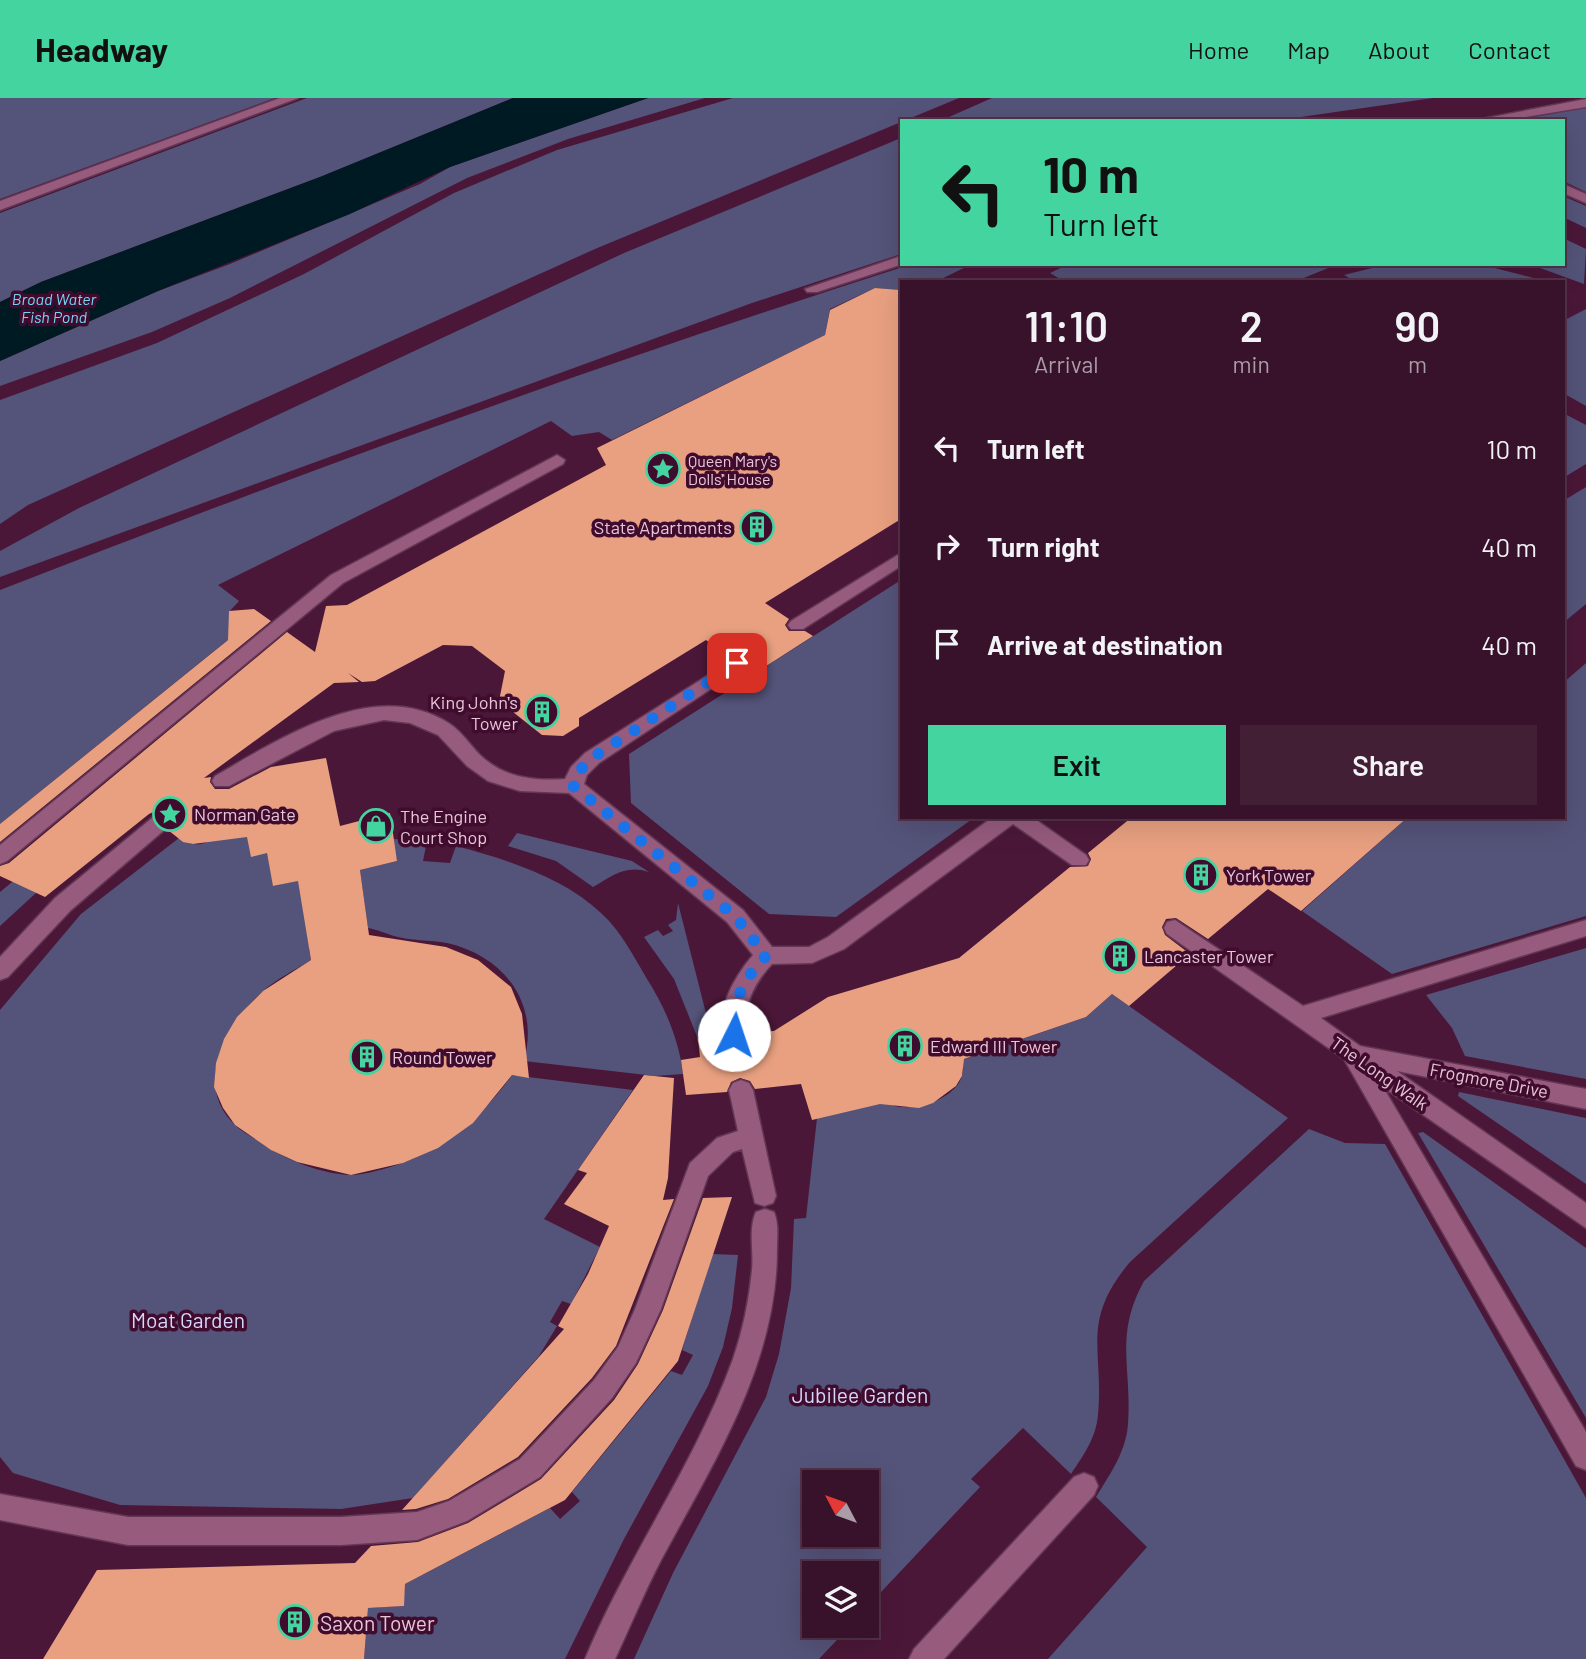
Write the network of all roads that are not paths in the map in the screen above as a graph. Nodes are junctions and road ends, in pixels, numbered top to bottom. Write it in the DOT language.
graph roads {
  1 [pos="292,98"];
  2 [pos="1586,103"];
  3 [pos="1491,119"];
  4 [pos="1565,189"];
  5 [pos="1586,199"];
  6 [pos="0,206"];
  7 [pos="900,260"];
  8 [pos="812,289"];
  9 [pos="557,460"];
  10 [pos="900,559"];
  11 [pos="797,625"];
  12 [pos="737,663"];
  13 [pos="222,781"];
  14 [pos="573,786"];
  15 [pos="170,814"];
  16 [pos="1004,819"];
  17 [pos="1020,819"];
  18 [pos="0,856"];
  19 [pos="1079,860"];
  20 [pos="1175,928"];
  21 [pos="1586,928"];
  22 [pos="766,956"];
  23 [pos="0,971"];
  24 [pos="1300,1016"];
  25 [pos="734,1035"];
  26 [pos="1351,1053"];
  27 [pos="741,1090"];
  28 [pos="1586,1099"];
  29 [pos="752,1136"];
  30 [pos="1586,1217"];
  31 [pos="1586,1457"];
  32 [pos="1084,1486"];
  33 [pos="0,1507"];
  34 [pos="600,1659"];
  35 [pos="924,1659"];
  1 -- 6 [label="lane"];
  2 -- 3 [label="lane"];
  4 -- 5 [label="lane"];
  7 -- 8 [label="lane"];
  9 -- 18 [label="lane"];
  10 -- 11 [label="lane"];
  12 -- 14 [label="lane"];
  13 -- 14 [label="lane"];
  14 -- 22 [label="lane"];
  15 -- 23 [label="lane"];
  16 -- 22 [label="lane"];
  17 -- 19 [label="lane"];
  20 -- 24 [label="lane, The Long Walk"];
  21 -- 24 [label="lane"];
  22 -- 25 [label="lane"];
  24 -- 26 [label="lane, The Long Walk"];
  26 -- 28 [label="lane, Frogmore Drive"];
  26 -- 30 [label="lane, The Long Walk"];
  26 -- 31 [label="lane"];
  27 -- 29 [label="lane"];
  29 -- 33 [label="lane"];
  29 -- 34 [label="lane"];
  32 -- 35 [label="lane"];
}
